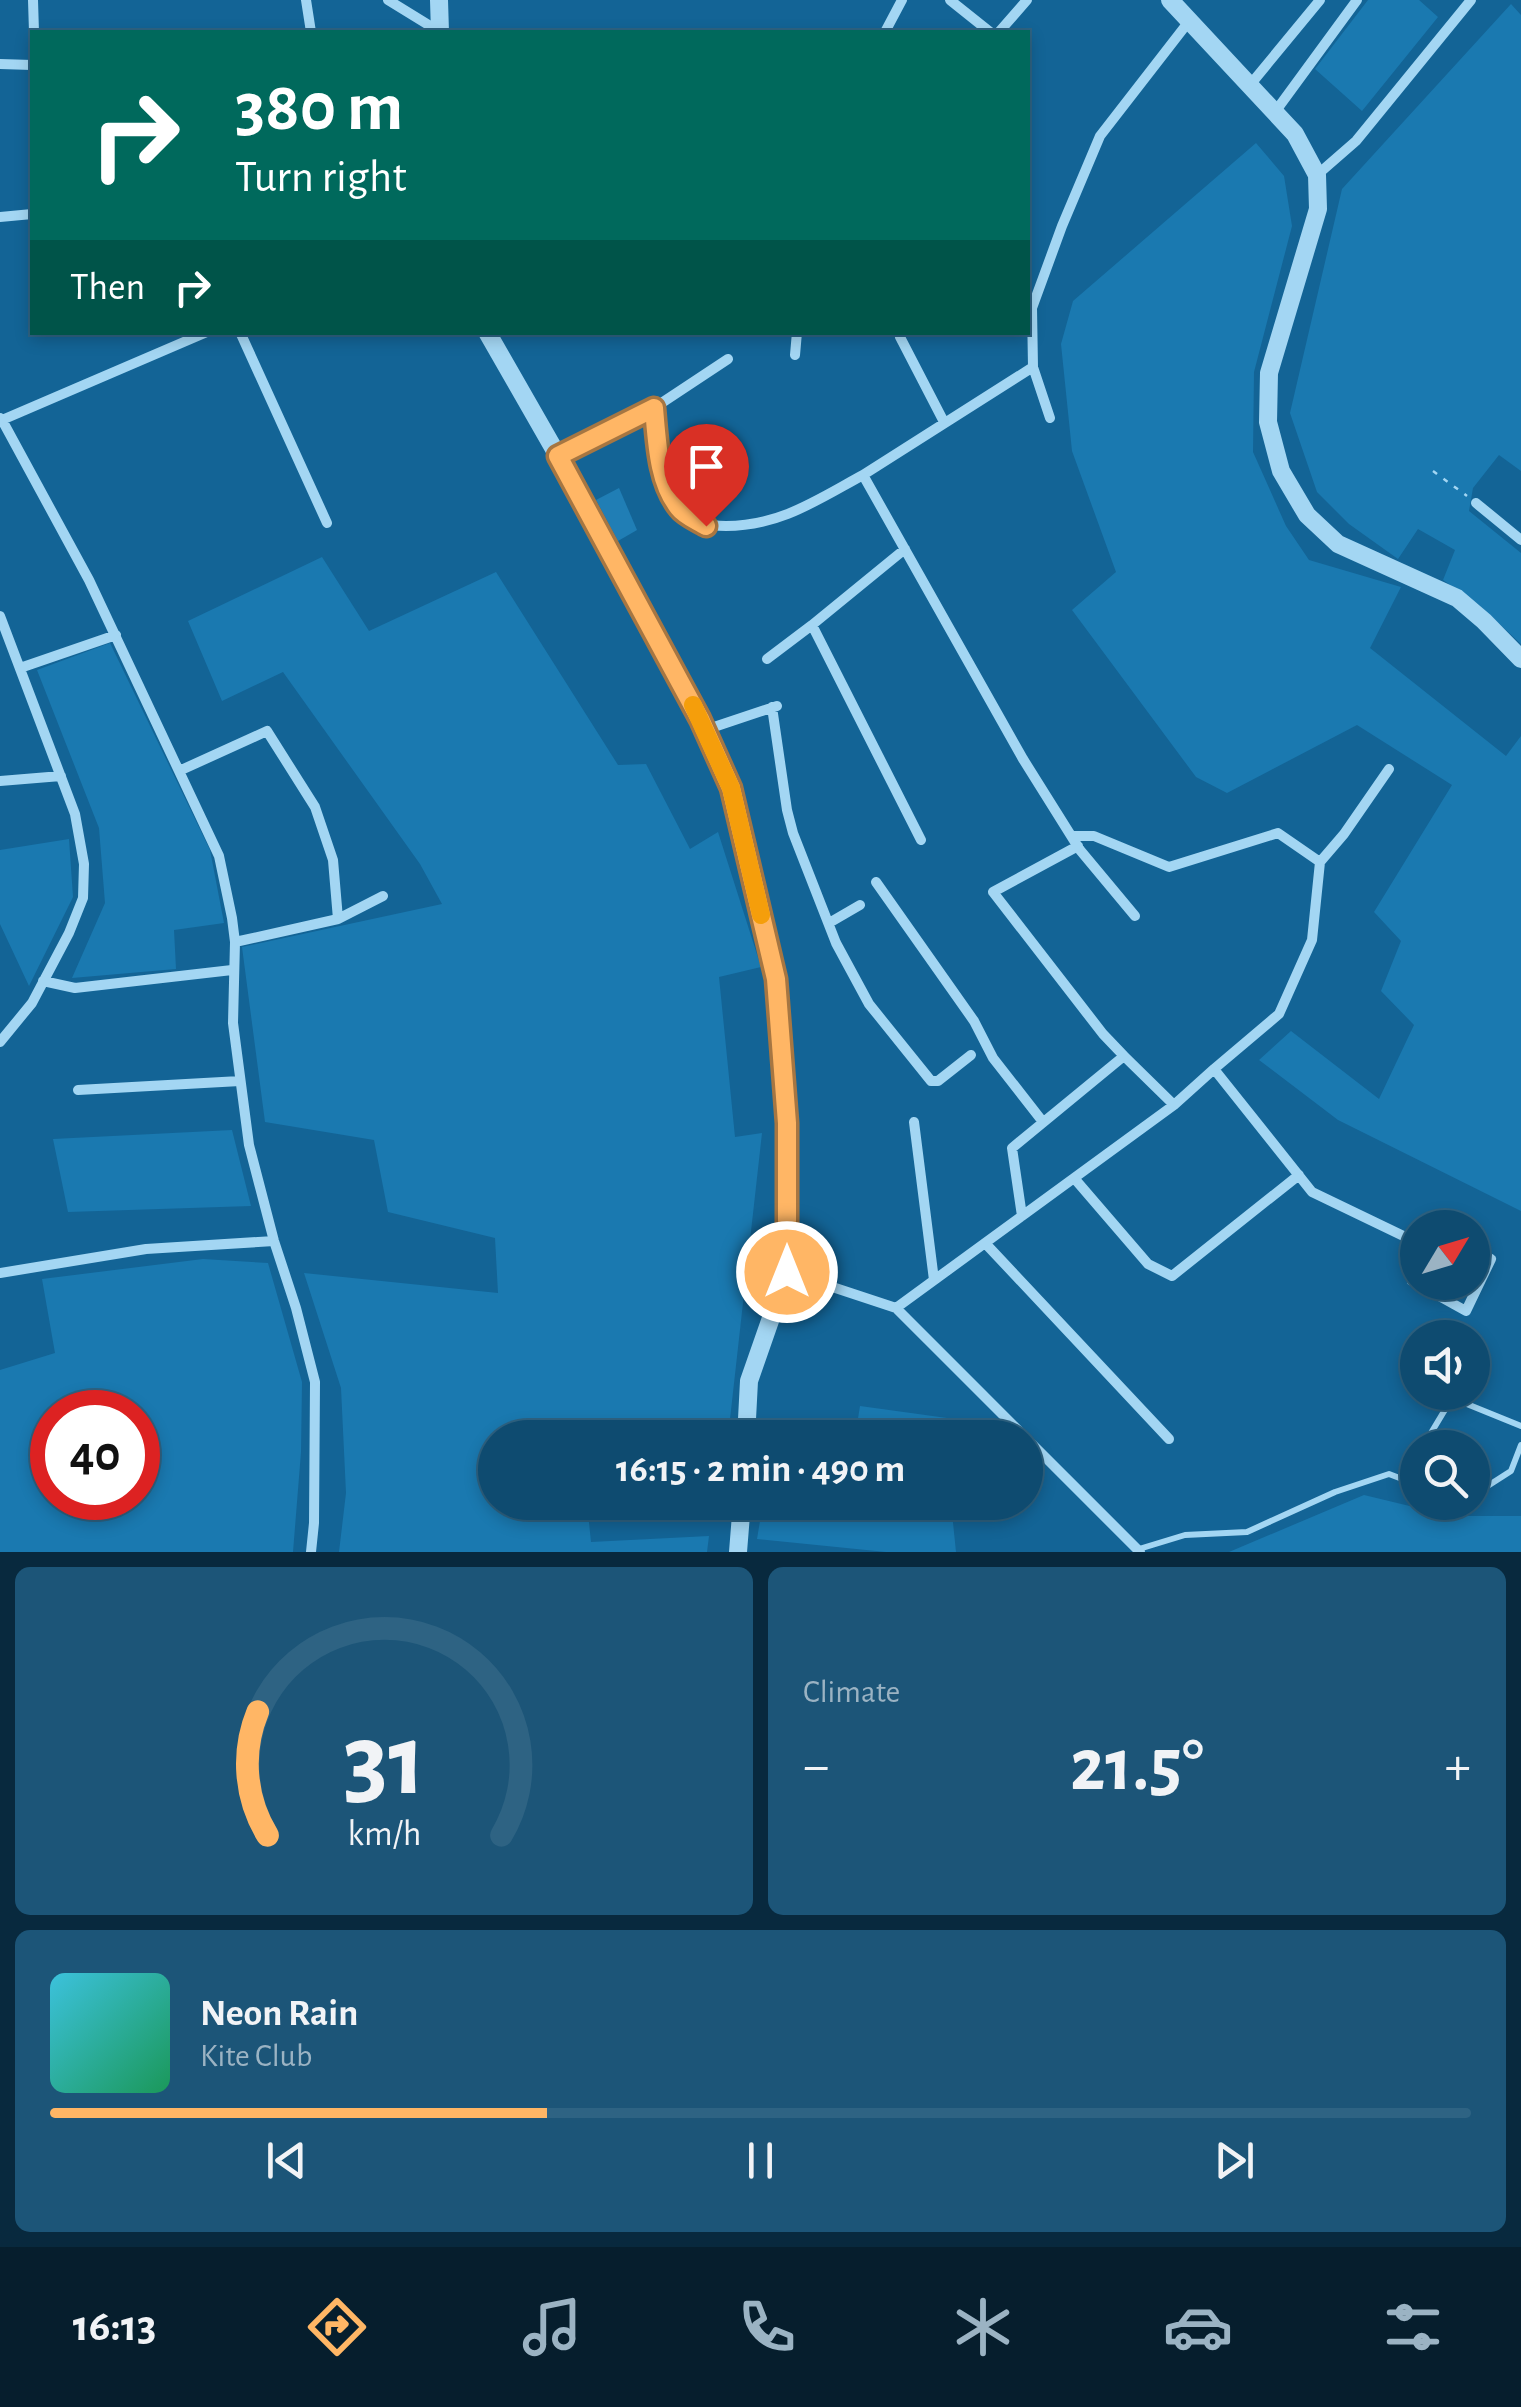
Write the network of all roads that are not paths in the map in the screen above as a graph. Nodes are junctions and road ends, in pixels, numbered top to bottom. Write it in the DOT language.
graph roads {
  1 [pos="33,0"];
  2 [pos="306,0"];
  3 [pos="388,0"];
  4 [pos="439,0"];
  5 [pos="902,0"];
  6 [pos="950,0"];
  7 [pos="1027,0"];
  8 [pos="1170,0"];
  9 [pos="1320,0"];
  10 [pos="1356,0"];
  11 [pos="1471,0"];
  12 [pos="1190,20"];
  13 [pos="34,30"];
  14 [pos="311,30"];
  15 [pos="437,30"];
  16 [pos="440,30"];
  17 [pos="886,30"];
  18 [pos="988,30"];
  19 [pos="1001,30"];
  20 [pos="0,64"];
  21 [pos="30,64"];
  22 [pos="1250,84"];
  23 [pos="1275,112"];
  24 [pos="1317,175"];
  25 [pos="30,214"];
  26 [pos="0,216"];
  27 [pos="199,335"];
  28 [pos="241,335"];
  29 [pos="489,335"];
  30 [pos="798,335"];
  31 [pos="901,335"];
  32 [pos="795,355"];
  33 [pos="728,359"];
  34 [pos="1034,368"];
  35 [pos="654,408"];
  36 [pos="1050,418"];
  37 [pos="1,419"];
  38 [pos="944,422"];
  39 [pos="558,456"];
  40 [pos="863,475"];
  41 [pos="1476,503"];
  42 [pos="327,524"];
  43 [pos="1521,540"];
  44 [pos="905,549"];
  45 [pos="0,616"];
  46 [pos="812,625"];
  47 [pos="116,635"];
  48 [pos="1521,659"];
  49 [pos="767,660"];
  50 [pos="20,668"];
  51 [pos="705,730"];
  52 [pos="1388,769"];
  53 [pos="179,771"];
  54 [pos="60,776"];
  55 [pos="0,781"];
  56 [pos="922,840"];
  57 [pos="1075,842"];
  58 [pos="1320,862"];
  59 [pos="876,882"];
  60 [pos="382,896"];
  61 [pos="860,905"];
  62 [pos="1134,916"];
  63 [pos="338,919"];
  64 [pos="829,924"];
  65 [pos="235,942"];
  66 [pos="232,970"];
  67 [pos="43,981"];
  68 [pos="0,1042"];
  69 [pos="971,1055"];
  70 [pos="1124,1056"];
  71 [pos="1214,1069"];
  72 [pos="240,1081"];
  73 [pos="78,1090"];
  74 [pos="1174,1105"];
  75 [pos="914,1122"];
  76 [pos="1043,1122"];
  77 [pos="1298,1176"];
  78 [pos="1074,1178"];
  79 [pos="1022,1216"];
  80 [pos="1400,1234"];
  81 [pos="274,1241"];
  82 [pos="985,1242"];
  83 [pos="787,1272"];
  84 [pos="0,1273"];
  85 [pos="934,1280"];
  86 [pos="1447,1300"];
  87 [pos="1471,1300"];
  88 [pos="896,1308"];
  89 [pos="747,1420"];
  90 [pos="1521,1426"];
  91 [pos="1433,1430"];
  92 [pos="1169,1438"];
  93 [pos="1521,1446"];
  94 [pos="1400,1478"];
  95 [pos="1490,1484"];
  96 [pos="741,1520"];
  97 [pos="1139,1551"];
  98 [pos="311,1552"];
  99 [pos="738,1552"];
  1 -- 13 [label="street"];
  2 -- 14 [label="street"];
  3 -- 15 [label="street"];
  4 -- 16 [label="street"];
  5 -- 17 [label="street"];
  6 -- 18 [label="street"];
  7 -- 19 [label="street"];
  8 -- 12 [label="street"];
  9 -- 22 [label="street"];
  10 -- 23 [label="street"];
  11 -- 24 [label="street"];
  12 -- 22 [label="street"];
  12 -- 34 [label="street"];
  20 -- 21 [label="street"];
  22 -- 23 [label="street"];
  23 -- 24 [label="street"];
  24 -- 48 [label="street"];
  25 -- 26 [label="street"];
  27 -- 37 [label="street"];
  28 -- 42 [label="street"];
  29 -- 39 [label="street"];
  30 -- 32 [label="street"];
  31 -- 38 [label="street"];
  33 -- 35 [label="street"];
  34 -- 36 [label="street"];
  34 -- 38 [label="street"];
  35 -- 39 [label="street"];
  35 -- 40 [label="street"];
  37 -- 47 [label="street"];
  38 -- 40 [label="street"];
  39 -- 51 [label="street"];
  40 -- 44 [label="street"];
  41 -- 43 [label="street"];
  44 -- 46 [label="street"];
  44 -- 57 [label="street"];
  45 -- 50 [label="street"];
  46 -- 49 [label="street"];
  46 -- 56 [label="street"];
  47 -- 50 [label="street"];
  47 -- 53 [label="street"];
  50 -- 54 [label="street"];
  51 -- 64 [label="street"];
  51 -- 83 [label="street"];
  52 -- 58 [label="street"];
  53 -- 63 [label="street"];
  53 -- 65 [label="street"];
  54 -- 55 [label="street"];
  54 -- 67 [label="street"];
  57 -- 58 [label="street"];
  57 -- 62 [label="street"];
  57 -- 70 [label="street"];
  58 -- 71 [label="street"];
  59 -- 76 [label="street"];
  60 -- 63 [label="street"];
  61 -- 64 [label="street"];
  63 -- 65 [label="street"];
  64 -- 69 [label="street"];
  65 -- 66 [label="street"];
  66 -- 67 [label="street"];
  66 -- 72 [label="street"];
  67 -- 68 [label="street"];
  70 -- 74 [label="street"];
  70 -- 76 [label="street"];
  71 -- 74 [label="street"];
  71 -- 77 [label="street"];
  72 -- 73 [label="street"];
  72 -- 81 [label="street"];
  74 -- 78 [label="street"];
  75 -- 85 [label="street"];
  76 -- 79 [label="street"];
  77 -- 78 [label="street"];
  77 -- 80 [label="street"];
  78 -- 79 [label="street"];
  79 -- 82 [label="street"];
  81 -- 84 [label="street"];
  81 -- 98 [label="street"];
  82 -- 85 [label="street"];
  82 -- 92 [label="street"];
  83 -- 88 [label="street"];
  83 -- 89 [label="street"];
  85 -- 88 [label="street"];
  86 -- 87 [label="street"];
  88 -- 97 [label="street"];
  90 -- 91 [label="lane"];
  93 -- 95 [label="lane"];
  94 -- 97 [label="lane"];
  96 -- 99 [label="street"];
}
